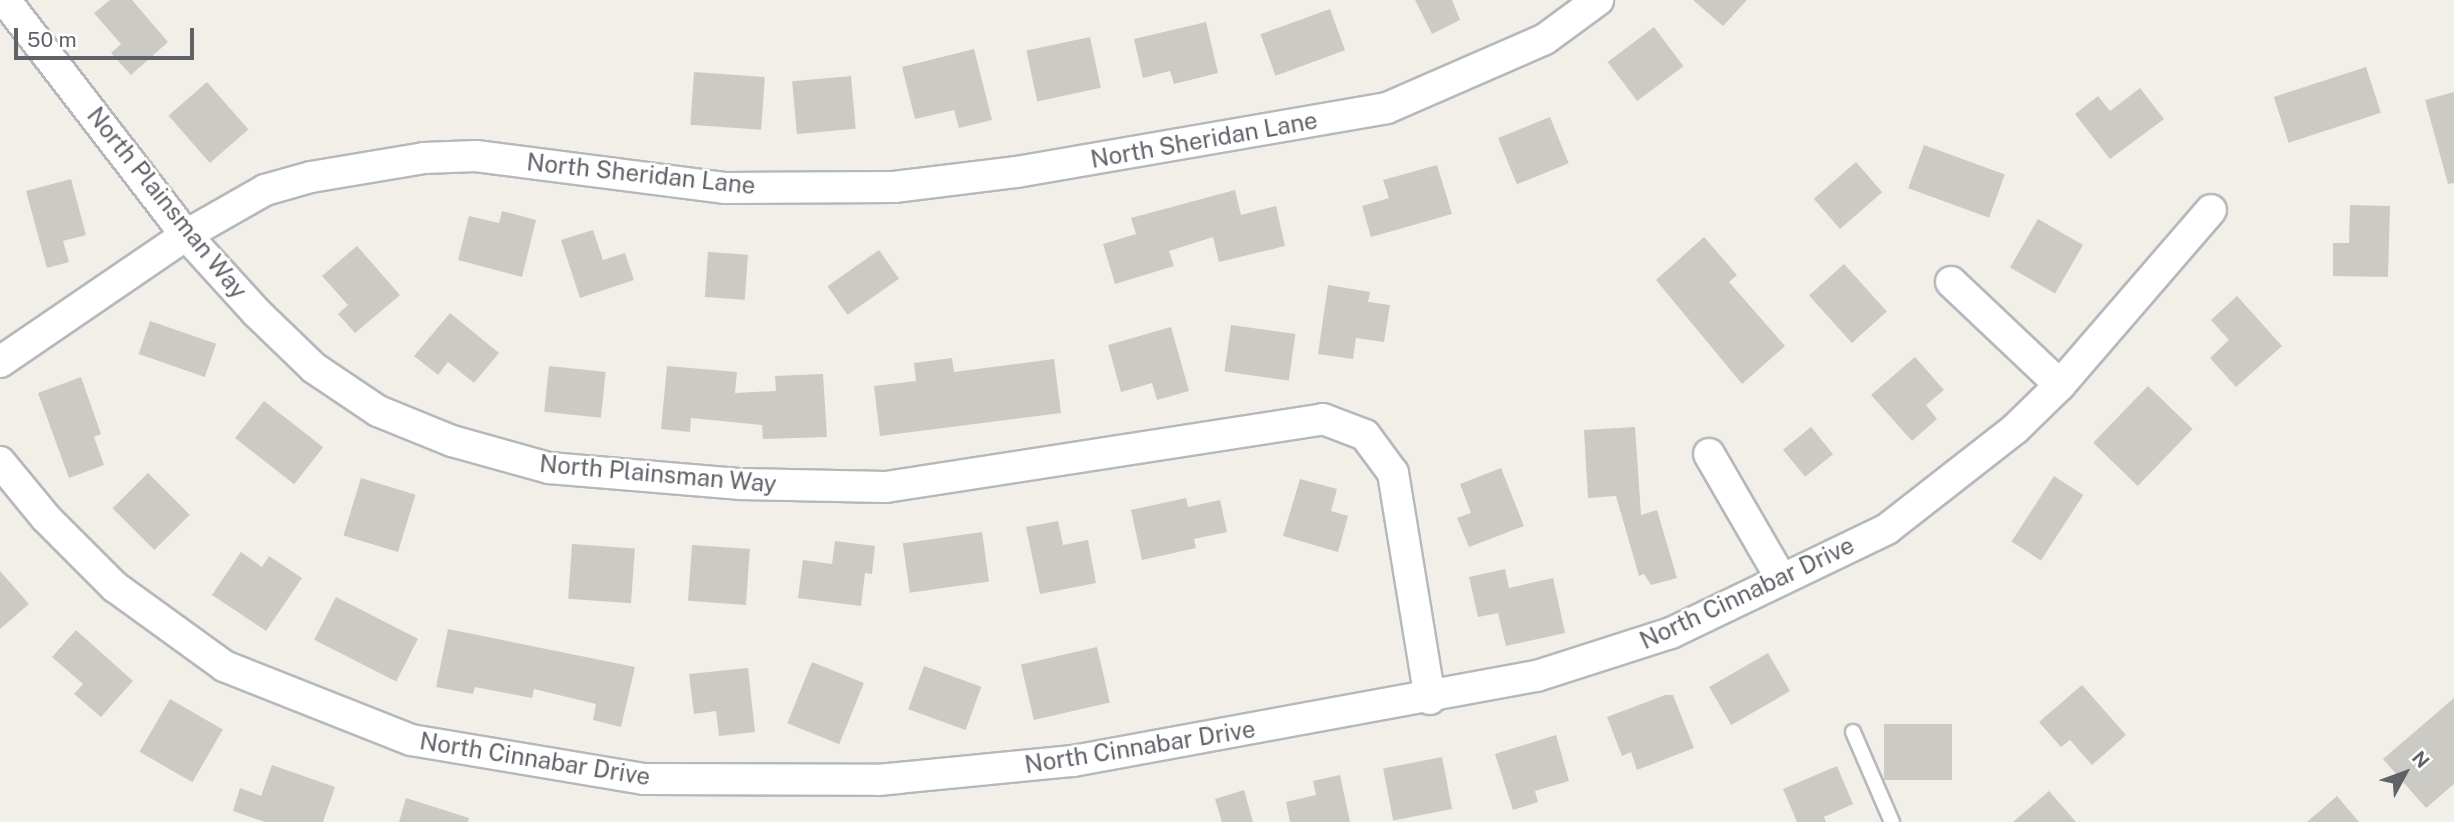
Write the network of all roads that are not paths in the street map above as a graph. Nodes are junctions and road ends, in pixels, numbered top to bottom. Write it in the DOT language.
graph roads {
  1 [pos="1598,0"];
  2 [pos="8,4"];
  3 [pos="2211,210"];
  4 [pos="186,234"];
  5 [pos="1951,282"];
  6 [pos="0,362"];
  7 [pos="2060,385"];
  8 [pos="1709,454"];
  9 [pos="0,463"];
  10 [pos="1781,579"];
  11 [pos="1430,699"];
  12 [pos="1853,732"];
  13 [pos="1892,822"];
  1 -- 4 [label="street, North Sheridan Lane"];
  2 -- 4 [label="street, North Plainsman Way"];
  3 -- 7 [label="street, North Cinnabar Drive"];
  4 -- 6 [label="street, North Sheridan Lane"];
  4 -- 11 [label="street, North Plainsman Way"];
  5 -- 7 [label="street"];
  7 -- 10 [label="street, North Cinnabar Drive"];
  8 -- 10 [label="street"];
  9 -- 11 [label="street, North Cinnabar Drive"];
  10 -- 11 [label="street, North Cinnabar Drive"];
  12 -- 13 [label="lane"];
}
